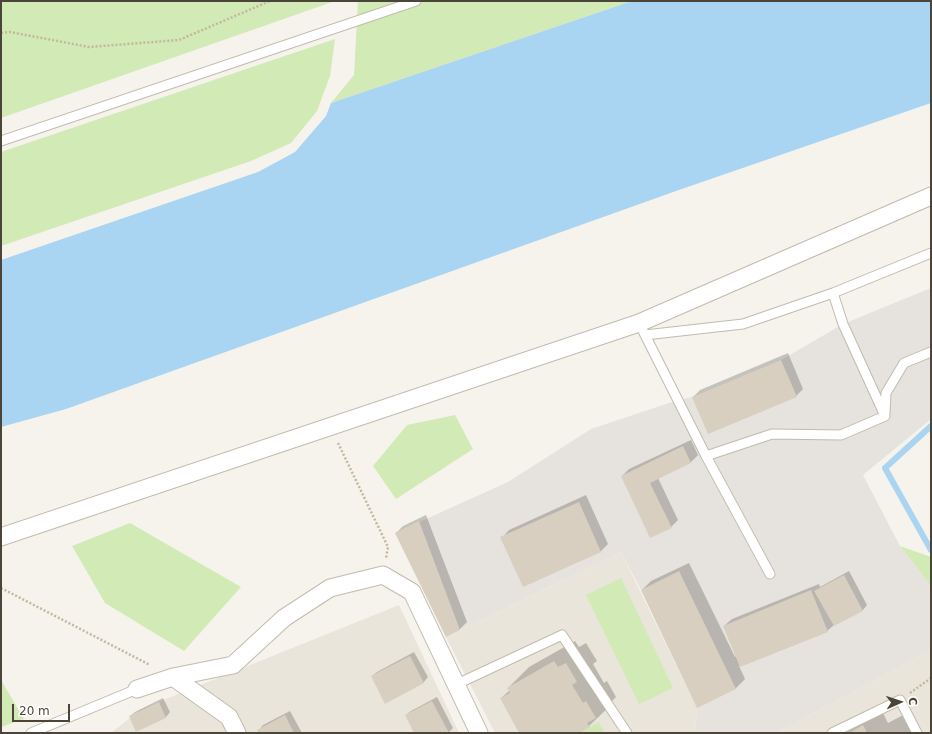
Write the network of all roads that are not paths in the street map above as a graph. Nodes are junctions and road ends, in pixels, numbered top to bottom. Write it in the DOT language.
graph roads {
  1 [pos="416,1"];
  2 [pos="1,141"];
  3 [pos="931,196"];
  4 [pos="931,253"];
  5 [pos="833,293"];
  6 [pos="642,329"];
  7 [pos="931,352"];
  8 [pos="885,416"];
  9 [pos="706,456"];
  10 [pos="1,537"];
  11 [pos="770,574"];
  12 [pos="173,677"];
  13 [pos="455,686"];
  14 [pos="137,689"];
  15 [pos="30,733"];
  16 [pos="237,733"];
  17 [pos="478,733"];
  18 [pos="627,733"];
  19 [pos="832,733"];
  20 [pos="917,733"];
  1 -- 2 [label="lane"];
  3 -- 6 [label="street"];
  4 -- 5 [label="lane"];
  5 -- 6 [label="lane"];
  5 -- 8 [label="lane"];
  6 -- 9 [label="lane"];
  6 -- 10 [label="street"];
  7 -- 8 [label="lane"];
  8 -- 9 [label="lane"];
  9 -- 11 [label="lane"];
  12 -- 13 [label="street"];
  12 -- 14 [label="street"];
  12 -- 16 [label="street"];
  13 -- 17 [label="street"];
  13 -- 18 [label="lane"];
  14 -- 15 [label="lane"];
  19 -- 20 [label="lane"];
}
